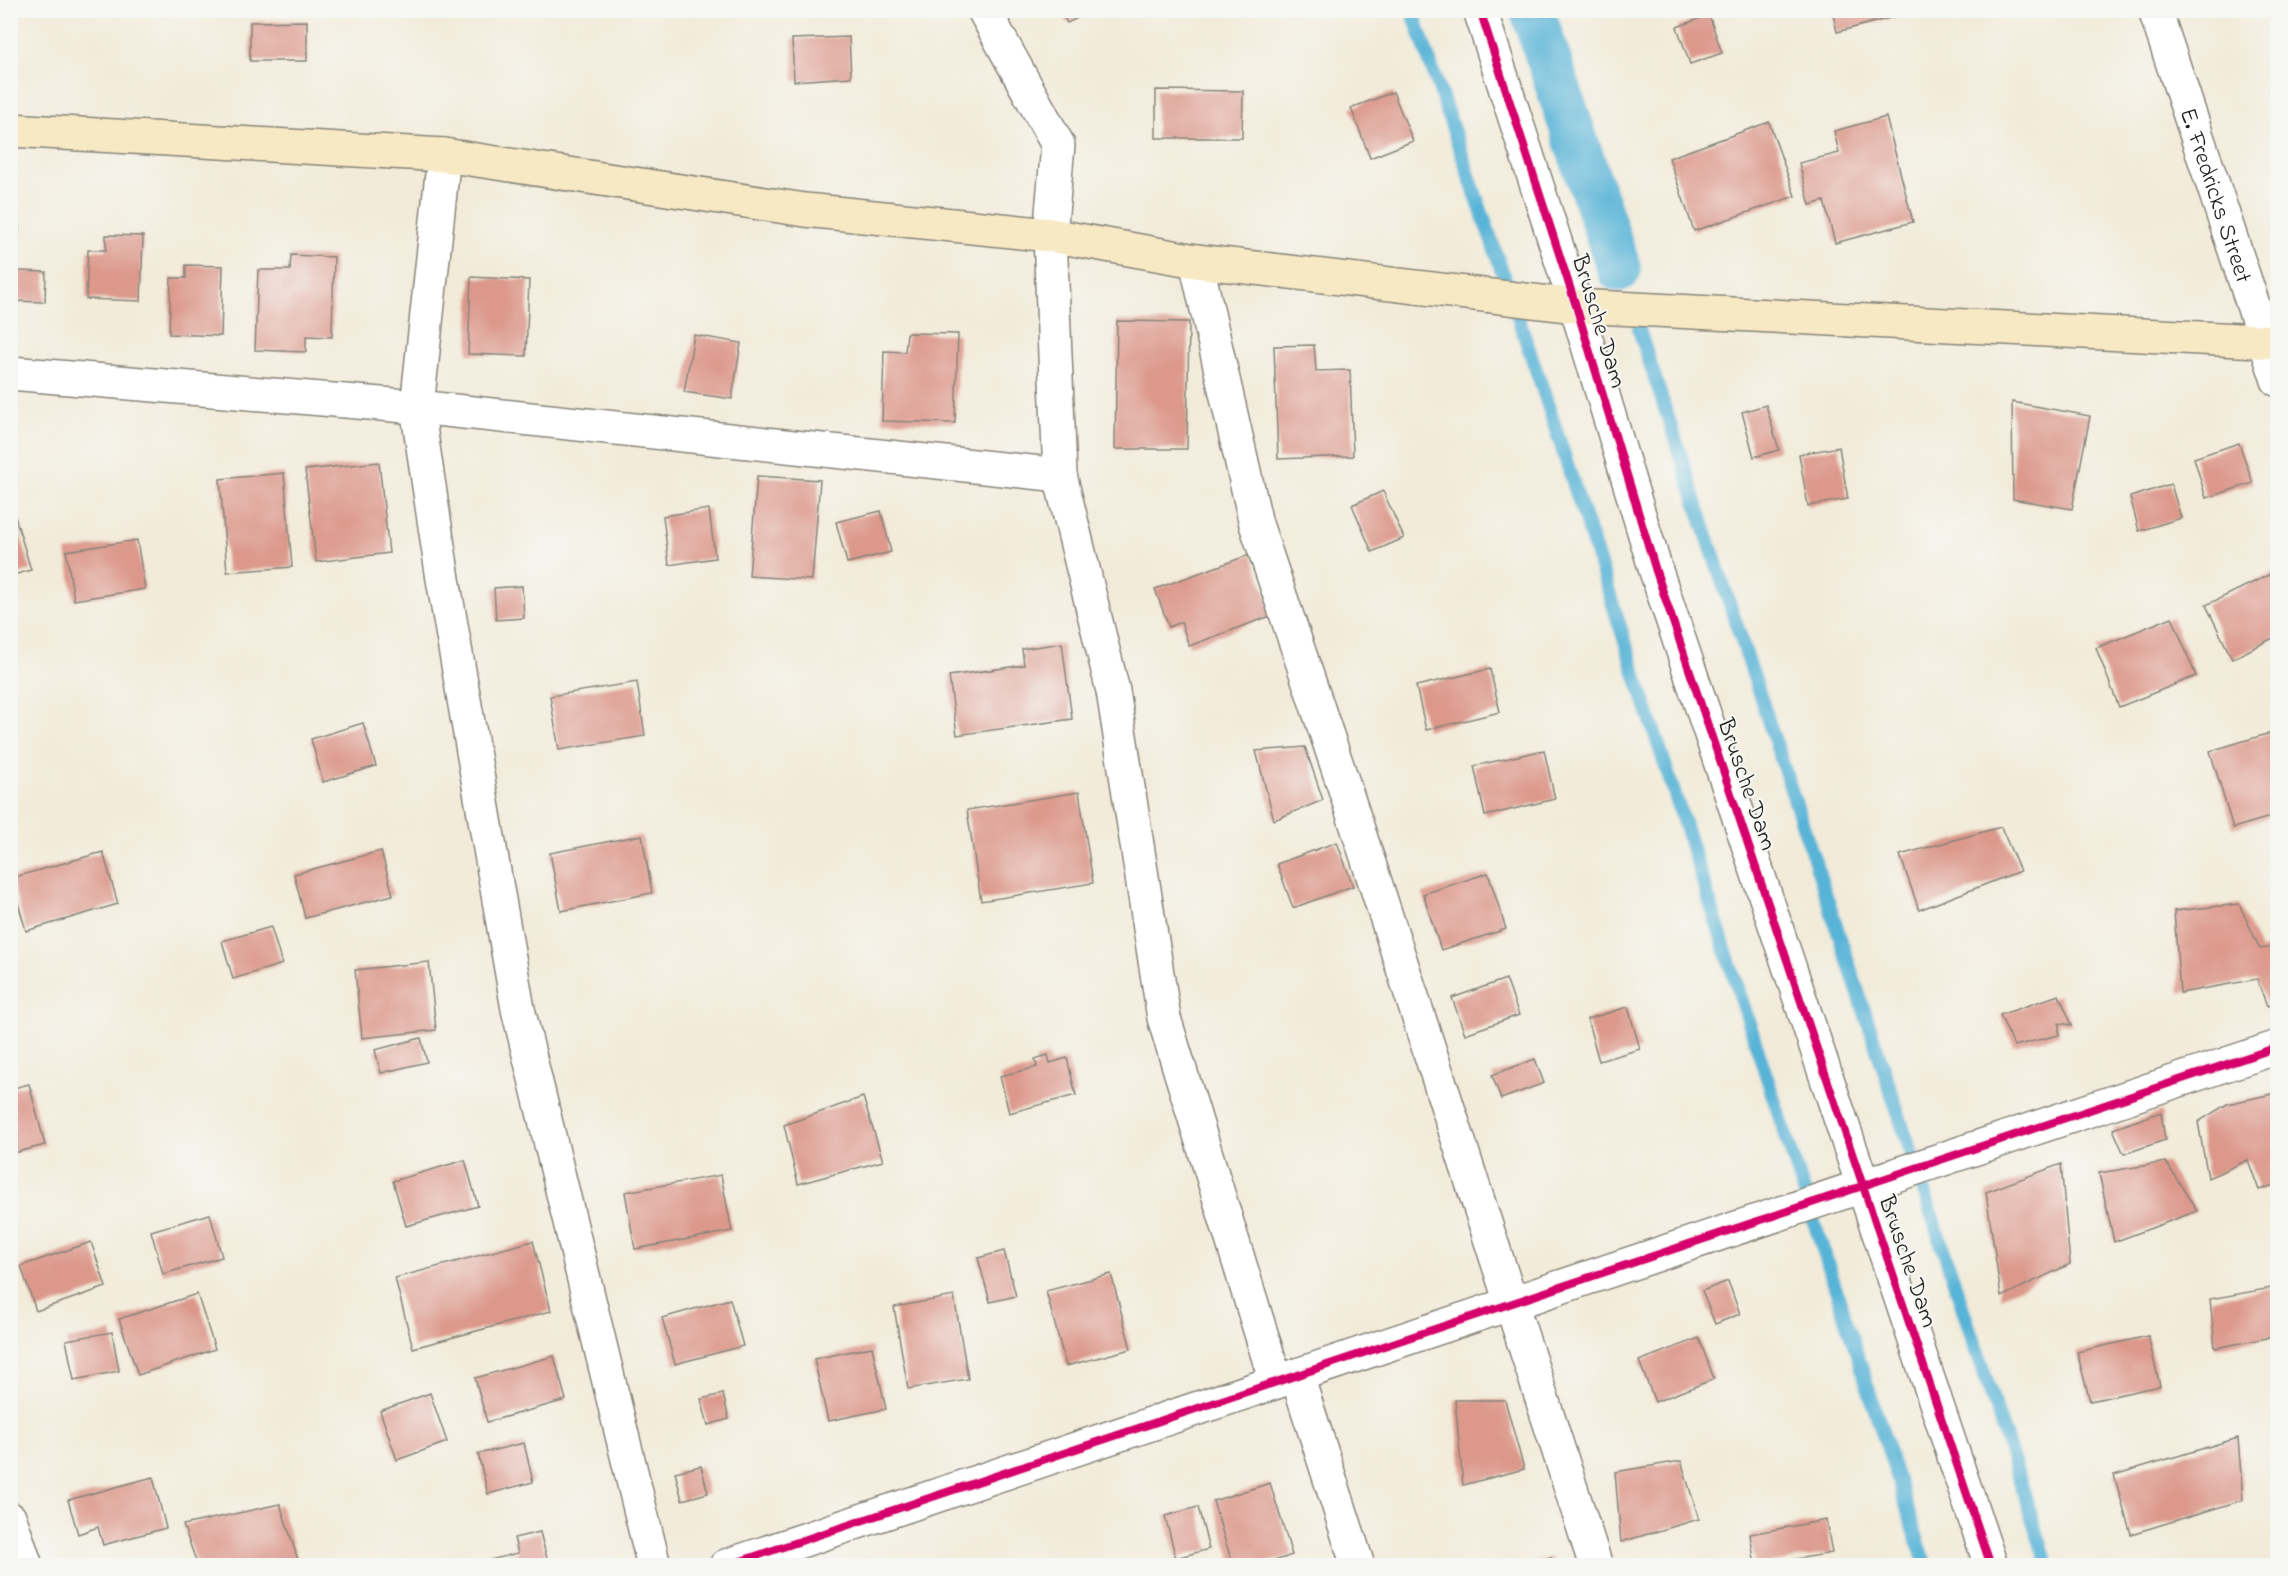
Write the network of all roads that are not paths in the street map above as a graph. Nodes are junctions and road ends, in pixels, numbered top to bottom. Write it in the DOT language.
graph roads {
  1 [pos="984,10"];
  2 [pos="1480,10"];
  3 [pos="2155,10"];
  4 [pos="10,130"];
  5 [pos="444,155"];
  6 [pos="1050,235"];
  7 [pos="1196,261"];
  8 [pos="1576,306"];
  9 [pos="2271,342"];
  10 [pos="10,373"];
  11 [pos="2277,380"];
  12 [pos="417,407"];
  13 [pos="1060,474"];
  14 [pos="2277,1047"];
  15 [pos="1863,1186"];
  16 [pos="1513,1303"];
  17 [pos="1286,1379"];
  18 [pos="10,1519"];
  19 [pos="26,1566"];
  20 [pos="654,1566"];
  21 [pos="726,1566"];
  22 [pos="1358,1566"];
  23 [pos="1596,1566"];
  24 [pos="1991,1566"];
  1 -- 6 [label="street"];
  2 -- 8 [label="street, Brusche Dam"];
  3 -- 9 [label="street, E. Fredricks Street"];
  4 -- 5 [label="main road"];
  5 -- 6 [label="main road"];
  5 -- 12 [label="street"];
  6 -- 7 [label="main road"];
  6 -- 13 [label="street"];
  7 -- 8 [label="main road"];
  7 -- 16 [label="street"];
  8 -- 9 [label="main road"];
  8 -- 15 [label="street, Brusche Dam"];
  9 -- 11 [label="street, E. Fredricks Street"];
  10 -- 12 [label="street"];
  12 -- 13 [label="street"];
  12 -- 20 [label="street"];
  13 -- 17 [label="street"];
  14 -- 15 [label="street"];
  15 -- 16 [label="street"];
  15 -- 24 [label="street, Brusche Dam"];
  16 -- 17 [label="street"];
  16 -- 23 [label="street"];
  17 -- 21 [label="street"];
  17 -- 22 [label="street"];
  18 -- 19 [label="street"];
}
